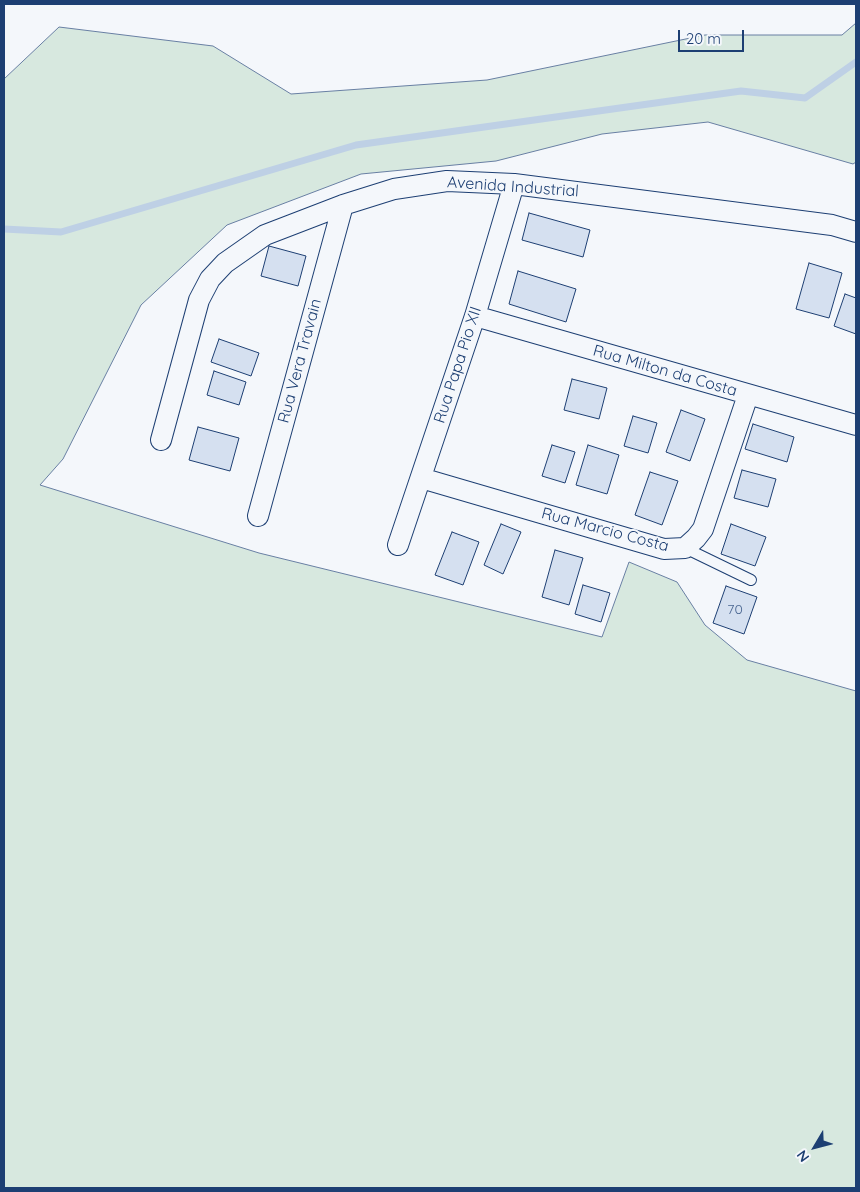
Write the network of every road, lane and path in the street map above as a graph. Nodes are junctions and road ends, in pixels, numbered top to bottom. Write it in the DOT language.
graph roads {
  1 [pos="514,184"];
  2 [pos="343,205"];
  3 [pos="856,232"];
  4 [pos="475,316"];
  5 [pos="748,395"];
  6 [pos="856,425"];
  7 [pos="161,440"];
  8 [pos="421,478"];
  9 [pos="258,516"];
  10 [pos="398,545"];
  11 [pos="685,548"];
  12 [pos="752,580"];
  1 -- 2 [label="street, Avenida Industrial"];
  1 -- 3 [label="street, Avenida Industrial"];
  1 -- 4 [label="street, Rua Papa Pio XII"];
  2 -- 7 [label="street, Avenida Industrial"];
  2 -- 9 [label="street, Rua Vera Travain"];
  4 -- 5 [label="street, Rua Milton da Costa"];
  4 -- 8 [label="street, Rua Papa Pio XII"];
  5 -- 6 [label="street, Rua Milton da Costa"];
  5 -- 11 [label="street, Rua Marcio Costa"];
  8 -- 10 [label="street, Rua Papa Pio XII"];
  8 -- 11 [label="street, Rua Marcio Costa"];
  11 -- 12 [label="lane"];
}
